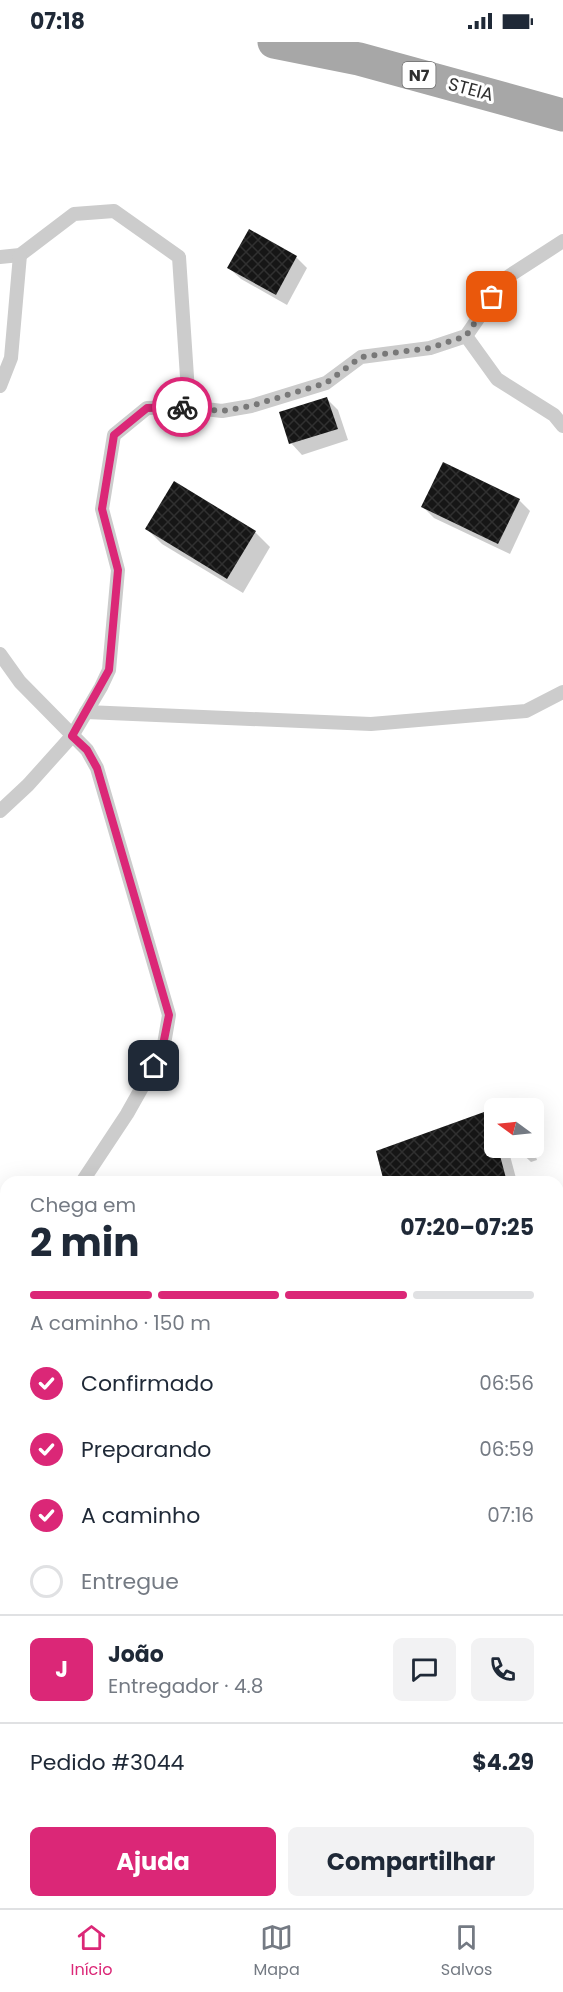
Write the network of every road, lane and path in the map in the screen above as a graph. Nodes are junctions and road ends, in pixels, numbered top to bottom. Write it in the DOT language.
graph roads {
  1 [pos="274,42"];
  2 [pos="563,115"];
  3 [pos="563,241"];
  4 [pos="20,255"];
  5 [pos="0,257"];
  6 [pos="466,336"];
  7 [pos="0,386"];
  8 [pos="189,407"];
  9 [pos="563,426"];
  10 [pos="0,654"];
  11 [pos="563,692"];
  12 [pos="86,712"];
  13 [pos="72,736"];
  14 [pos="0,811"];
  15 [pos="86,1176"];
  1 -- 2 [label="main road, STEIA / N7"];
  3 -- 6 [label="lane"];
  4 -- 5 [label="lane"];
  4 -- 7 [label="lane"];
  4 -- 8 [label="lane"];
  6 -- 8 [label="lane"];
  6 -- 9 [label="lane"];
  8 -- 12 [label="lane"];
  10 -- 13 [label="lane"];
  11 -- 12 [label="lane"];
  12 -- 13 [label="lane"];
  13 -- 14 [label="lane"];
  13 -- 15 [label="lane"];
}
